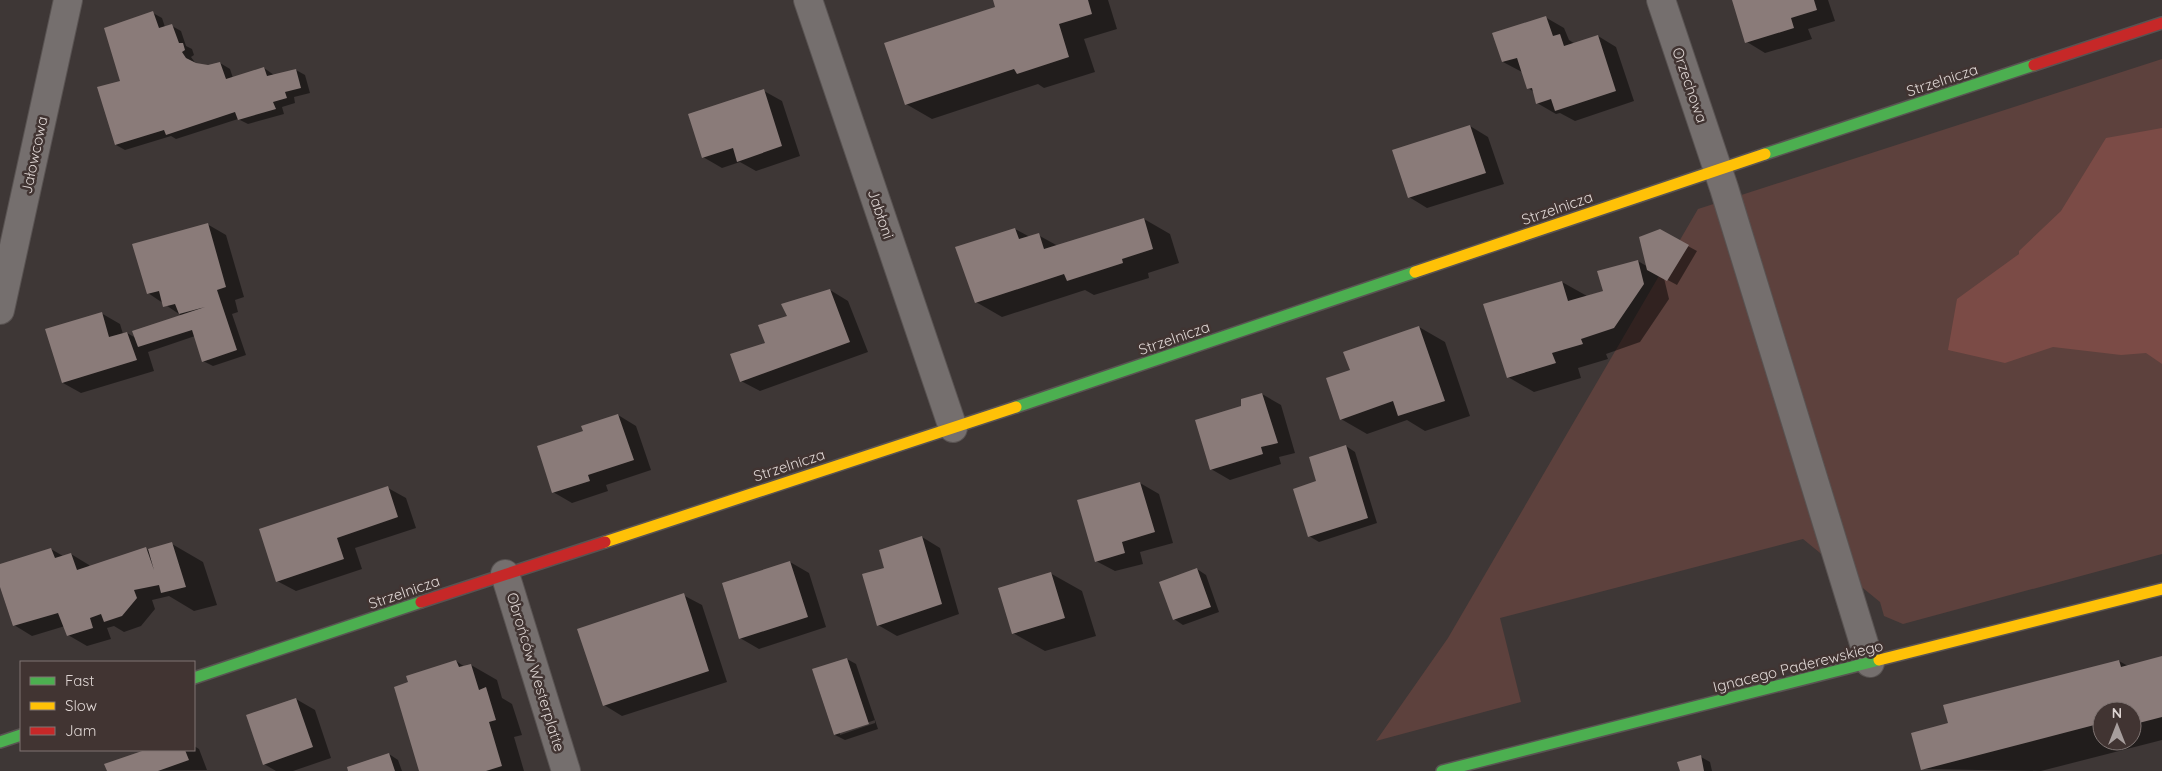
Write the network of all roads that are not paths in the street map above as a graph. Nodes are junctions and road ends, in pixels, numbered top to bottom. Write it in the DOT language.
graph roads {
  1 [pos="68,0"];
  2 [pos="808,0"];
  3 [pos="1661,0"];
  4 [pos="2162,23"];
  5 [pos="1718,170"];
  6 [pos="0,310"];
  7 [pos="953,428"];
  8 [pos="505,574"];
  9 [pos="2162,589"];
  10 [pos="1870,663"];
  11 [pos="195,678"];
  12 [pos="20,735"];
  13 [pos="0,742"];
  14 [pos="566,771"];
  15 [pos="1442,771"];
  1 -- 6 [label="street, Jałowcowa"];
  2 -- 7 [label="street, Jabłoni"];
  3 -- 5 [label="street, Orzechowa"];
  4 -- 5 [label="street, Strzelnicza"];
  5 -- 7 [label="street, Strzelnicza"];
  5 -- 10 [label="street, Orzechowa"];
  7 -- 8 [label="street, Strzelnicza"];
  8 -- 11 [label="street, Strzelnicza"];
  8 -- 14 [label="street, Obrońców Westerplatte"];
  9 -- 10 [label="street, Ignacego Paderewskiego"];
  10 -- 15 [label="street, Ignacego Paderewskiego"];
  12 -- 13 [label="street"];
}
